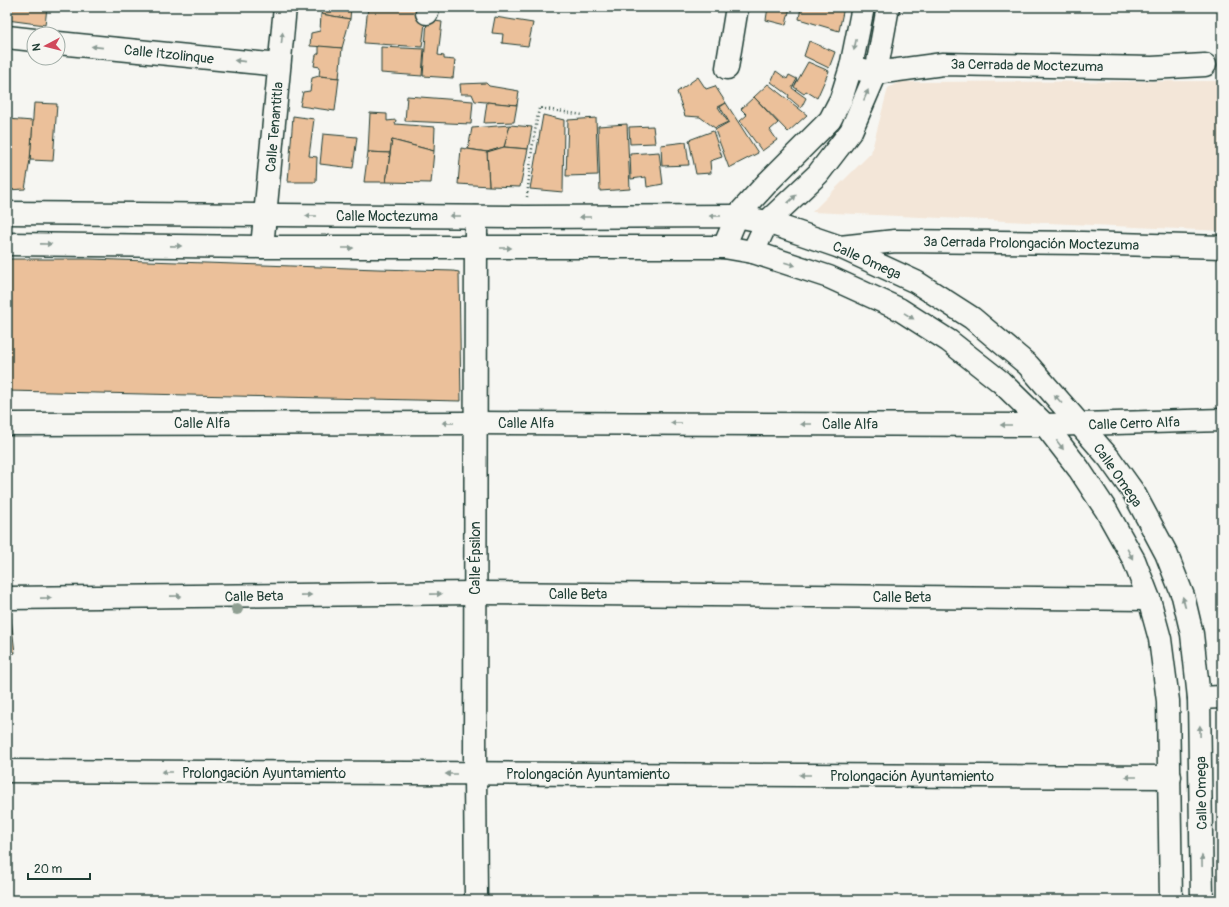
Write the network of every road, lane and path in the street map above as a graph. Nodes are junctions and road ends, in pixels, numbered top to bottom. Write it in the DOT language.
graph roads {
  1 [pos="285,7"];
  2 [pos="737,7"];
  3 [pos="863,7"];
  4 [pos="888,7"];
  5 [pos="7,37"];
  6 [pos="26,39"];
  7 [pos="66,44"];
  8 [pos="1205,65"];
  9 [pos="279,66"];
  10 [pos="850,67"];
  11 [pos="727,68"];
  12 [pos="876,73"];
  13 [pos="583,115"];
  14 [pos="7,214"];
  15 [pos="266,216"];
  16 [pos="476,216"];
  17 [pos="737,216"];
  18 [pos="524,217"];
  19 [pos="767,222"];
  20 [pos="7,244"];
  21 [pos="724,246"];
  22 [pos="262,247"];
  23 [pos="840,247"];
  24 [pos="1222,247"];
  25 [pos="476,248"];
  26 [pos="753,252"];
  27 [pos="1222,420"];
  28 [pos="476,422"];
  29 [pos="7,424"];
  30 [pos="1081,424"];
  31 [pos="1045,425"];
  32 [pos="475,593"];
  33 [pos="7,598"];
  34 [pos="1149,599"];
  35 [pos="1222,697"];
  36 [pos="1199,698"];
  37 [pos="7,771"];
  38 [pos="475,774"];
  39 [pos="1170,777"];
  40 [pos="476,900"];
  41 [pos="1171,900"];
  42 [pos="1202,900"];
  9 -- 1 [label="street, Calle Tenantitla, one-way"];
  2 -- 11 [label="street"];
  3 -- 10 [label="street, one-way"];
  4 -- 12 [label="street"];
  5 -- 6 [label="street"];
  9 -- 7 [label="street, Calle Itzolinque, one-way"];
  8 -- 12 [label="street, 3a Cerrada de Moctezuma"];
  9 -- 15 [label="street, Calle Tenantitla"];
  10 -- 12 [label="street, 3a Cerrada de Moctezuma"];
  10 -- 17 [label="street"];
  19 -- 12 [label="street, one-way"];
  13 -- 18 [label="path"];
  14 -- 15 [label="street, Calle Moctezuma"];
  16 -- 15 [label="street, Calle Moctezuma, one-way"];
  15 -- 22 [label="street, Calle Tenantitla"];
  16 -- 18 [label="street, Calle Moctezuma"];
  16 -- 25 [label="street, Calle Épsilon"];
  17 -- 18 [label="street, Calle Moctezuma, one-way"];
  17 -- 19 [label="street, Calle Moctezuma"];
  17 -- 21 [label="street"];
  19 -- 23 [label="street, Calle Omega"];
  19 -- 26 [label="street"];
  20 -- 22 [label="street, one-way"];
  25 -- 21 [label="street, one-way"];
  21 -- 26 [label="street"];
  22 -- 25 [label="street, one-way"];
  23 -- 24 [label="street, 3a Cerrada Prolongación Moctezuma"];
  30 -- 23 [label="street, Calle Omega, one-way"];
  25 -- 28 [label="street, Calle Épsilon"];
  26 -- 31 [label="street, Calle Omega, one-way"];
  27 -- 30 [label="street, Calle Cerro Alfa"];
  28 -- 29 [label="street, Calle Alfa, one-way"];
  31 -- 28 [label="street, Calle Alfa, one-way"];
  28 -- 32 [label="street, Calle Épsilon"];
  30 -- 31 [label="street, Calle Cerro Alfa"];
  36 -- 30 [label="street, Calle Omega, one-way"];
  31 -- 34 [label="street, Calle Omega, one-way"];
  33 -- 32 [label="street, Calle Beta, one-way"];
  32 -- 34 [label="street, Calle Beta"];
  32 -- 38 [label="street, Calle Épsilon"];
  34 -- 39 [label="street, Calle Omega"];
  35 -- 36 [label="street"];
  42 -- 36 [label="street, Calle Omega, one-way"];
  38 -- 37 [label="street, Prolongación Ayuntamiento, one-way"];
  39 -- 38 [label="street, Prolongación Ayuntamiento, one-way"];
  38 -- 40 [label="street, Calle Épsilon"];
  39 -- 41 [label="street, Calle Omega"];
}
